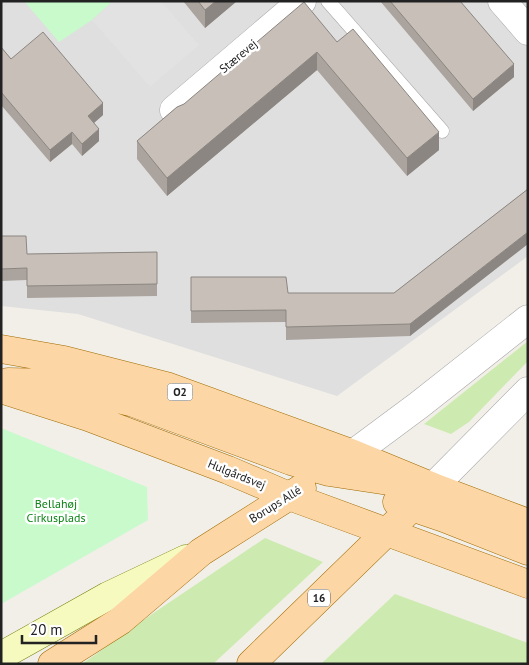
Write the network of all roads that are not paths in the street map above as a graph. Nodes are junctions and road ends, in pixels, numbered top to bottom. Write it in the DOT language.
graph roads {
  1 [pos="302,1"];
  2 [pos="328,1"];
  3 [pos="174,110"];
  4 [pos="442,131"];
  5 [pos="528,319"];
  6 [pos="1,349"];
  7 [pos="1,382"];
  8 [pos="1,389"];
  9 [pos="528,391"];
  10 [pos="353,454"];
  11 [pos="329,472"];
  12 [pos="433,487"];
  13 [pos="289,496"];
  14 [pos="412,507"];
  15 [pos="528,523"];
  16 [pos="387,532"];
  17 [pos="528,551"];
  18 [pos="201,552"];
  19 [pos="528,584"];
  20 [pos="1,656"];
  21 [pos="52,664"];
  22 [pos="251,664"];
  1 -- 3 [label="street, Stærevej"];
  2 -- 4 [label="lane"];
  5 -- 10 [label="street, Borups Allé"];
  6 -- 10 [label="main road, O2"];
  7 -- 11 [label="main road"];
  8 -- 13 [label="main road, Hulgårdsvej"];
  9 -- 12 [label="street"];
  10 -- 11 [label="main road, Borups Allé"];
  10 -- 12 [label="main road, O2"];
  11 -- 12 [label="main road"];
  11 -- 13 [label="main road, Borups Allé"];
  12 -- 14 [label="main road, 16"];
  12 -- 15 [label="main road, O2"];
  13 -- 14 [label="main road"];
  13 -- 16 [label="main road, Hulgårdsvej"];
  13 -- 18 [label="main road, Borups Allé"];
  14 -- 16 [label="main road, 16"];
  14 -- 17 [label="main road"];
  16 -- 19 [label="main road, Hulgårdsvej"];
  16 -- 22 [label="main road, 16"];
  18 -- 20 [label="main road, Borups Allé"];
  18 -- 21 [label="main road"];
}
